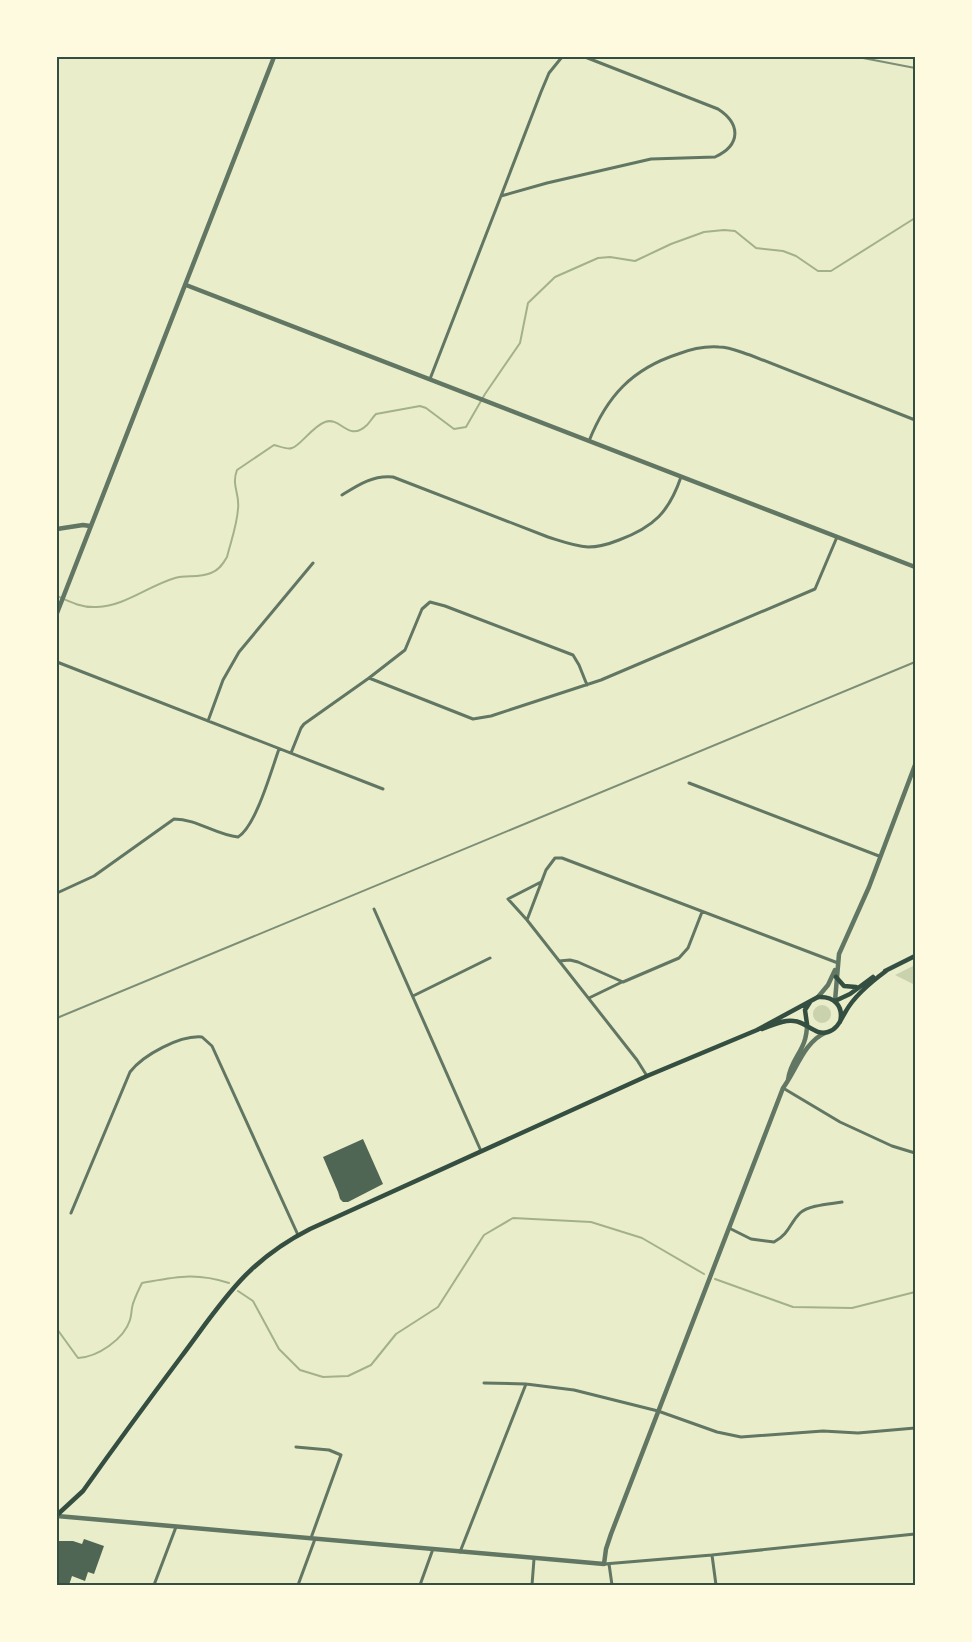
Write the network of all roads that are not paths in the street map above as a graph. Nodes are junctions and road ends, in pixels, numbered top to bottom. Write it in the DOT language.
graph roads {
  1 [pos="274,57"];
  2 [pos="562,57"];
  3 [pos="585,57"];
  4 [pos="501,196"];
  5 [pos="186,285"];
  6 [pos="430,380"];
  7 [pos="915,420"];
  8 [pos="589,441"];
  9 [pos="681,476"];
  10 [pos="342,495"];
  11 [pos="90,526"];
  12 [pos="57,529"];
  13 [pos="837,537"];
  14 [pos="313,563"];
  15 [pos="915,567"];
  16 [pos="57,612"];
  17 [pos="57,662"];
  18 [pos="369,678"];
  19 [pos="587,686"];
  20 [pos="208,721"];
  21 [pos="279,749"];
  22 [pos="291,753"];
  23 [pos="915,765"];
  24 [pos="689,783"];
  25 [pos="383,789"];
  26 [pos="879,856"];
  27 [pos="541,882"];
  28 [pos="57,893"];
  29 [pos="374,909"];
  30 [pos="702,912"];
  31 [pos="527,920"];
  32 [pos="915,956"];
  33 [pos="490,958"];
  34 [pos="559,961"];
  35 [pos="837,965"];
  36 [pos="886,971"];
  37 [pos="836,977"];
  38 [pos="623,982"];
  39 [pos="859,987"];
  40 [pos="413,996"];
  41 [pos="589,998"];
  42 [pos="815,999"];
  43 [pos="835,1000"];
  44 [pos="840,1022"];
  45 [pos="807,1024"];
  46 [pos="757,1030"];
  47 [pos="827,1032"];
  48 [pos="647,1076"];
  49 [pos="788,1082"];
  50 [pos="783,1088"];
  51 [pos="481,1151"];
  52 [pos="915,1153"];
  53 [pos="842,1202"];
  54 [pos="71,1213"];
  55 [pos="729,1228"];
  56 [pos="298,1235"];
  57 [pos="484,1383"];
  58 [pos="526,1384"];
  59 [pos="658,1411"];
  60 [pos="915,1428"];
  61 [pos="296,1447"];
  62 [pos="57,1516"];
  63 [pos="176,1527"];
  64 [pos="915,1534"];
  65 [pos="313,1538"];
  66 [pos="433,1549"];
  67 [pos="460,1552"];
  68 [pos="712,1555"];
  69 [pos="534,1559"];
  70 [pos="607,1564"];
  71 [pos="154,1585"];
  72 [pos="298,1585"];
  73 [pos="420,1585"];
  74 [pos="532,1585"];
  75 [pos="612,1585"];
  76 [pos="716,1585"];
  1 -- 5 [label="street"];
  2 -- 4 [label="street"];
  3 -- 4 [label="street"];
  4 -- 6 [label="street"];
  5 -- 6 [label="street"];
  5 -- 11 [label="street"];
  6 -- 8 [label="street"];
  7 -- 8 [label="street"];
  8 -- 9 [label="street"];
  9 -- 10 [label="street"];
  9 -- 13 [label="street"];
  11 -- 12 [label="street"];
  11 -- 16 [label="street"];
  13 -- 15 [label="street"];
  13 -- 19 [label="street"];
  14 -- 20 [label="street"];
  17 -- 20 [label="street"];
  18 -- 19 [label="street"];
  18 -- 19 [label="street"];
  18 -- 22 [label="street"];
  20 -- 21 [label="street"];
  21 -- 22 [label="street"];
  21 -- 28 [label="street"];
  22 -- 25 [label="street"];
  23 -- 26 [label="street"];
  24 -- 26 [label="street"];
  26 -- 35 [label="street"];
  27 -- 30 [label="street"];
  27 -- 31 [label="street"];
  27 -- 31 [label="street"];
  29 -- 40 [label="street"];
  30 -- 35 [label="street"];
  30 -- 38 [label="street"];
  31 -- 34 [label="street"];
  32 -- 36 [label="main road"];
  33 -- 40 [label="street"];
  34 -- 38 [label="street"];
  34 -- 41 [label="street"];
  35 -- 37 [label="street"];
  35 -- 42 [label="street"];
  36 -- 39 [label="main road"];
  36 -- 44 [label="main road"];
  37 -- 39 [label="main road"];
  37 -- 43 [label="street"];
  38 -- 41 [label="street"];
  39 -- 43 [label="main road"];
  40 -- 51 [label="street"];
  41 -- 48 [label="street"];
  42 -- 43 [label="main road"];
  42 -- 45 [label="main road"];
  42 -- 46 [label="main road"];
  43 -- 44 [label="main road"];
  44 -- 47 [label="main road"];
  45 -- 46 [label="main road"];
  45 -- 47 [label="main road"];
  45 -- 49 [label="street"];
  46 -- 48 [label="main road"];
  47 -- 49 [label="street"];
  48 -- 51 [label="main road"];
  49 -- 50 [label="street"];
  50 -- 52 [label="street"];
  50 -- 55 [label="street"];
  51 -- 56 [label="main road"];
  53 -- 55 [label="street"];
  54 -- 56 [label="street"];
  55 -- 59 [label="street"];
  56 -- 62 [label="main road"];
  57 -- 58 [label="street"];
  58 -- 59 [label="street"];
  58 -- 67 [label="street"];
  59 -- 60 [label="street"];
  59 -- 70 [label="street"];
  61 -- 65 [label="street"];
  62 -- 63 [label="street"];
  63 -- 65 [label="street"];
  63 -- 71 [label="street"];
  64 -- 68 [label="street"];
  65 -- 66 [label="street"];
  65 -- 72 [label="street"];
  66 -- 67 [label="street"];
  66 -- 73 [label="street"];
  67 -- 69 [label="street"];
  68 -- 70 [label="street"];
  68 -- 76 [label="street"];
  69 -- 70 [label="street"];
  69 -- 74 [label="street"];
  70 -- 75 [label="street"];
}
